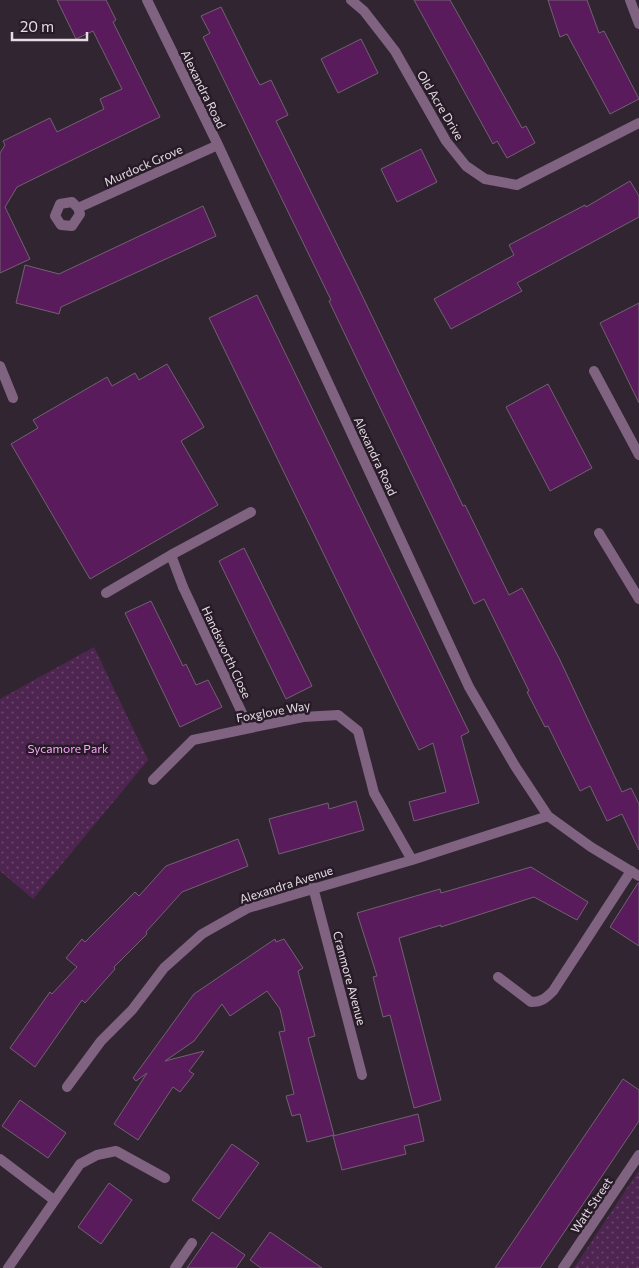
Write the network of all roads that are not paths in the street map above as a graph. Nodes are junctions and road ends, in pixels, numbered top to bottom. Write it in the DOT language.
graph roads {
  1 [pos="147,0"];
  2 [pos="351,0"];
  3 [pos="630,0"];
  4 [pos="639,24"];
  5 [pos="639,123"];
  6 [pos="218,145"];
  7 [pos="78,208"];
  8 [pos="0,366"];
  9 [pos="594,371"];
  10 [pos="13,398"];
  11 [pos="639,455"];
  12 [pos="251,512"];
  13 [pos="599,533"];
  14 [pos="172,555"];
  15 [pos="106,593"];
  16 [pos="639,599"];
  17 [pos="249,728"];
  18 [pos="153,780"];
  19 [pos="548,816"];
  20 [pos="412,860"];
  21 [pos="635,874"];
  22 [pos="313,887"];
  23 [pos="498,976"];
  24 [pos="362,1075"];
  25 [pos="67,1086"];
  26 [pos="639,1155"];
  27 [pos="0,1159"];
  28 [pos="166,1178"];
  29 [pos="54,1200"];
  30 [pos="192,1243"];
  31 [pos="8,1268"];
  32 [pos="175,1268"];
  33 [pos="563,1268"];
  1 -- 6 [label="street, Alexandra Road"];
  2 -- 5 [label="street, Old Acre Drive"];
  3 -- 4 [label="street"];
  6 -- 7 [label="street, Murdock Grove"];
  6 -- 19 [label="street, Alexandra Road"];
  8 -- 10 [label="street"];
  9 -- 11 [label="street"];
  12 -- 14 [label="street"];
  13 -- 16 [label="street"];
  14 -- 15 [label="street"];
  14 -- 17 [label="street, Handsworth Close"];
  17 -- 18 [label="street, Foxglove Way"];
  17 -- 20 [label="street, Foxglove Way"];
  19 -- 20 [label="street, Alexandra Avenue"];
  19 -- 21 [label="street, Alexandra Road"];
  20 -- 22 [label="street, Alexandra Avenue"];
  21 -- 23 [label="street"];
  22 -- 24 [label="street, Cranmore Avenue"];
  22 -- 25 [label="street, Alexandra Avenue"];
  26 -- 33 [label="street, Watt Street"];
  27 -- 29 [label="street"];
  28 -- 29 [label="street"];
  29 -- 31 [label="street"];
  30 -- 32 [label="street"];
}
